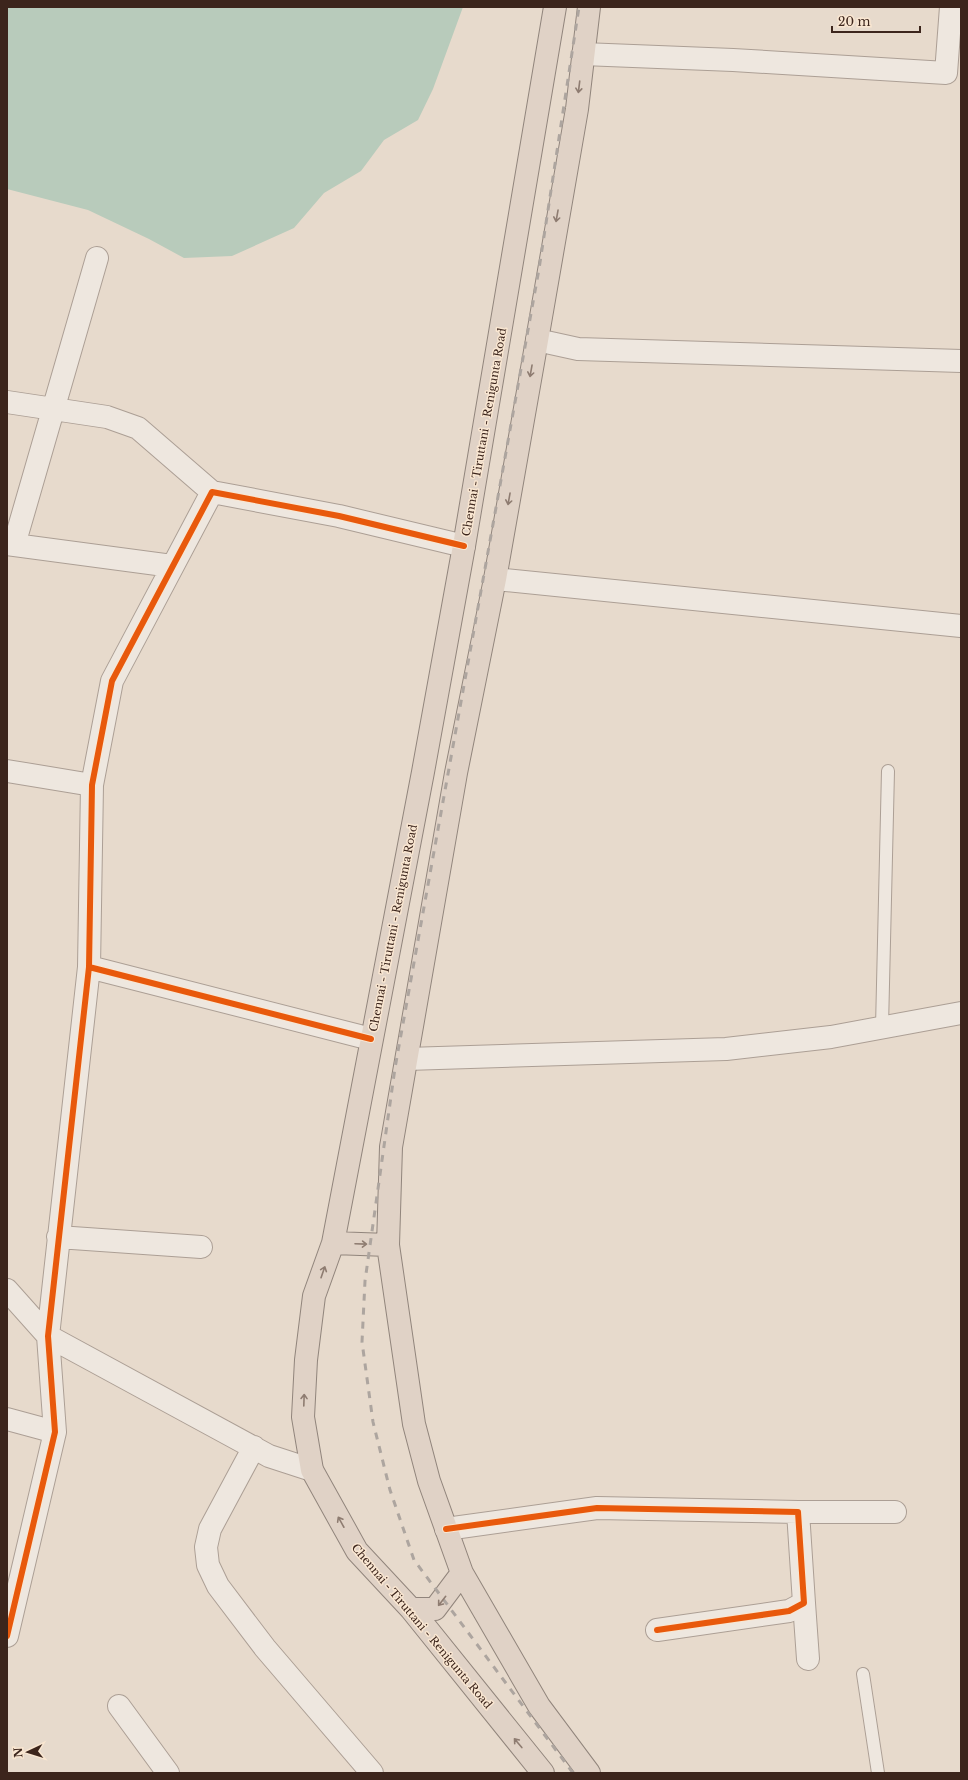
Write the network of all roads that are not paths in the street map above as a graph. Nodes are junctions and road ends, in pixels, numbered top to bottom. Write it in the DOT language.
graph roads {
  1 [pos="555,7"];
  2 [pos="589,7"];
  3 [pos="951,7"];
  4 [pos="583,54"];
  5 [pos="97,258"];
  6 [pos="537,340"];
  7 [pos="961,361"];
  8 [pos="7,402"];
  9 [pos="52,409"];
  10 [pos="212,492"];
  11 [pos="10,544"];
  12 [pos="464,546"];
  13 [pos="172,566"];
  14 [pos="495,579"];
  15 [pos="961,626"];
  16 [pos="888,770"];
  17 [pos="7,771"];
  18 [pos="92,785"];
  19 [pos="89,967"];
  20 [pos="961,1013"];
  21 [pos="882,1027"];
  22 [pos="371,1039"];
  23 [pos="407,1059"];
  24 [pos="58,1237"];
  25 [pos="333,1244"];
  26 [pos="388,1245"];
  27 [pos="201,1248"];
  28 [pos="7,1290"];
  29 [pos="48,1336"];
  30 [pos="7,1418"];
  31 [pos="55,1432"];
  32 [pos="254,1447"];
  33 [pos="312,1470"];
  34 [pos="798,1512"];
  35 [pos="895,1512"];
  36 [pos="446,1528"];
  37 [pos="462,1573"];
  38 [pos="804,1603"];
  39 [pos="411,1610"];
  40 [pos="657,1630"];
  41 [pos="7,1636"];
  42 [pos="808,1659"];
  43 [pos="863,1674"];
  44 [pos="119,1706"];
  45 [pos="168,1773"];
  46 [pos="372,1773"];
  47 [pos="543,1773"];
  48 [pos="589,1773"];
  49 [pos="878,1773"];
  1 -- 12 [label="highway, Chennai - Tiruttani - Renigunta Road"];
  2 -- 4 [label="highway"];
  3 -- 4 [label="street"];
  4 -- 6 [label="highway, one-way"];
  5 -- 9 [label="street"];
  6 -- 7 [label="street"];
  6 -- 14 [label="highway, one-way"];
  8 -- 9 [label="street"];
  9 -- 10 [label="street"];
  9 -- 11 [label="street"];
  10 -- 12 [label="street"];
  10 -- 13 [label="street"];
  11 -- 13 [label="street"];
  12 -- 22 [label="highway, Chennai - Tiruttani - Renigunta Road"];
  13 -- 18 [label="street"];
  14 -- 15 [label="street"];
  14 -- 23 [label="highway"];
  16 -- 21 [label="lane"];
  17 -- 18 [label="street"];
  18 -- 19 [label="street"];
  19 -- 22 [label="street"];
  19 -- 24 [label="street"];
  20 -- 21 [label="street"];
  21 -- 23 [label="street"];
  22 -- 25 [label="highway, Chennai - Tiruttani - Renigunta Road"];
  23 -- 26 [label="highway"];
  24 -- 27 [label="street"];
  24 -- 29 [label="street"];
  25 -- 26 [label="highway, one-way"];
  33 -- 25 [label="highway, Chennai - Tiruttani - Renigunta Road, one-way"];
  26 -- 36 [label="highway"];
  28 -- 29 [label="street"];
  29 -- 31 [label="street"];
  29 -- 32 [label="street"];
  30 -- 31 [label="street"];
  31 -- 41 [label="street"];
  32 -- 33 [label="street"];
  32 -- 46 [label="street"];
  39 -- 33 [label="highway, Chennai - Tiruttani - Renigunta Road, one-way"];
  34 -- 35 [label="street"];
  34 -- 36 [label="street"];
  34 -- 38 [label="street"];
  36 -- 37 [label="highway"];
  37 -- 39 [label="highway, one-way"];
  37 -- 48 [label="highway"];
  38 -- 40 [label="street"];
  38 -- 42 [label="street"];
  47 -- 39 [label="highway, Chennai - Tiruttani - Renigunta Road, one-way"];
  43 -- 49 [label="lane"];
  44 -- 45 [label="street"];
}
